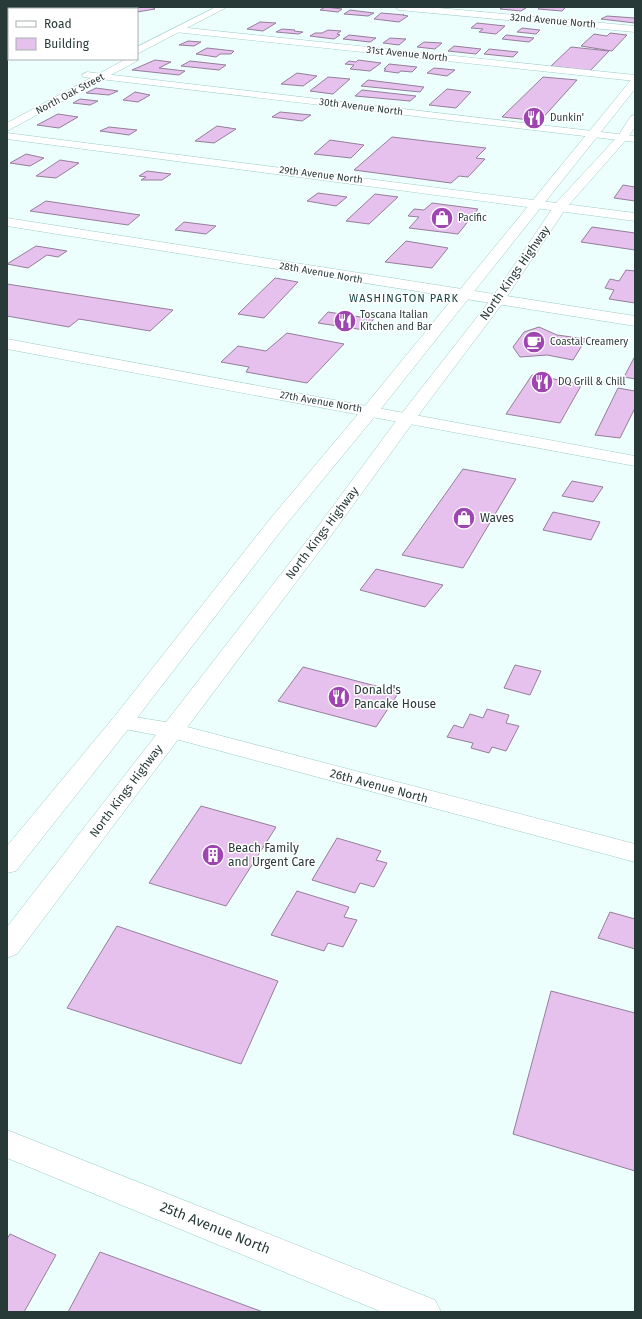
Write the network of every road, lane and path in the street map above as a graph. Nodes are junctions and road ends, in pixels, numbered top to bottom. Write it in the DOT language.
graph roads {
  1 [pos="223,7"];
  2 [pos="399,7"];
  3 [pos="635,29"];
  4 [pos="178,30"];
  5 [pos="167,36"];
  6 [pos="138,50"];
  7 [pos="138,56"];
  8 [pos="118,60"];
  9 [pos="131,60"];
  10 [pos="87,75"];
  11 [pos="101,77"];
  12 [pos="635,78"];
  13 [pos="635,82"];
  14 [pos="7,118"];
  15 [pos="635,118"];
  16 [pos="7,128"];
  17 [pos="593,134"];
  18 [pos="7,136"];
  19 [pos="622,138"];
  20 [pos="635,139"];
  21 [pos="538,203"];
  22 [pos="560,206"];
  23 [pos="635,217"];
  24 [pos="7,222"];
  25 [pos="464,295"];
  26 [pos="497,301"];
  27 [pos="635,321"];
  28 [pos="7,344"];
  29 [pos="370,411"];
  30 [pos="408,418"];
  31 [pos="635,461"];
  32 [pos="122,722"];
  33 [pos="172,732"];
  34 [pos="635,853"];
  35 [pos="7,864"];
  36 [pos="7,948"];
  37 [pos="7,1144"];
  38 [pos="423,1312"];
  1 -- 4 [label="street"];
  2 -- 3 [label="street, 32nd Avenue North"];
  4 -- 5 [label="street"];
  4 -- 12 [label="street, 31st Avenue North"];
  5 -- 6 [label="street"];
  5 -- 7 [label="street"];
  8 -- 10 [label="street, North Oak Street"];
  9 -- 11 [label="street, North Oak Street"];
  10 -- 11 [label="street, 30th Avenue North"];
  10 -- 14 [label="street, North Oak Street"];
  11 -- 16 [label="street, North Oak Street"];
  11 -- 17 [label="street, 30th Avenue North"];
  13 -- 17 [label="street, North Kings Highway"];
  15 -- 19 [label="street, North Kings Highway"];
  17 -- 19 [label="street, 30th Avenue North"];
  17 -- 21 [label="street, North Kings Highway"];
  18 -- 21 [label="street, 29th Avenue North"];
  19 -- 20 [label="street, 30th Avenue North"];
  19 -- 22 [label="street, North Kings Highway"];
  21 -- 22 [label="street, 29th Avenue North"];
  21 -- 25 [label="street, North Kings Highway"];
  22 -- 23 [label="street, 29th Avenue North"];
  22 -- 26 [label="street, North Kings Highway"];
  24 -- 25 [label="street, 28th Avenue North"];
  25 -- 26 [label="street, 28th Avenue North"];
  25 -- 29 [label="street, North Kings Highway"];
  26 -- 27 [label="street, 28th Avenue North"];
  26 -- 30 [label="street, North Kings Highway"];
  28 -- 29 [label="street, 27th Avenue North"];
  29 -- 30 [label="street, 27th Avenue North"];
  29 -- 32 [label="street, North Kings Highway"];
  30 -- 31 [label="street, 27th Avenue North"];
  30 -- 33 [label="street, North Kings Highway"];
  32 -- 33 [label="street, 26th Avenue North"];
  32 -- 35 [label="street, North Kings Highway"];
  33 -- 34 [label="street, 26th Avenue North"];
  33 -- 36 [label="street, North Kings Highway"];
  37 -- 38 [label="street, 25th Avenue North"];
}
